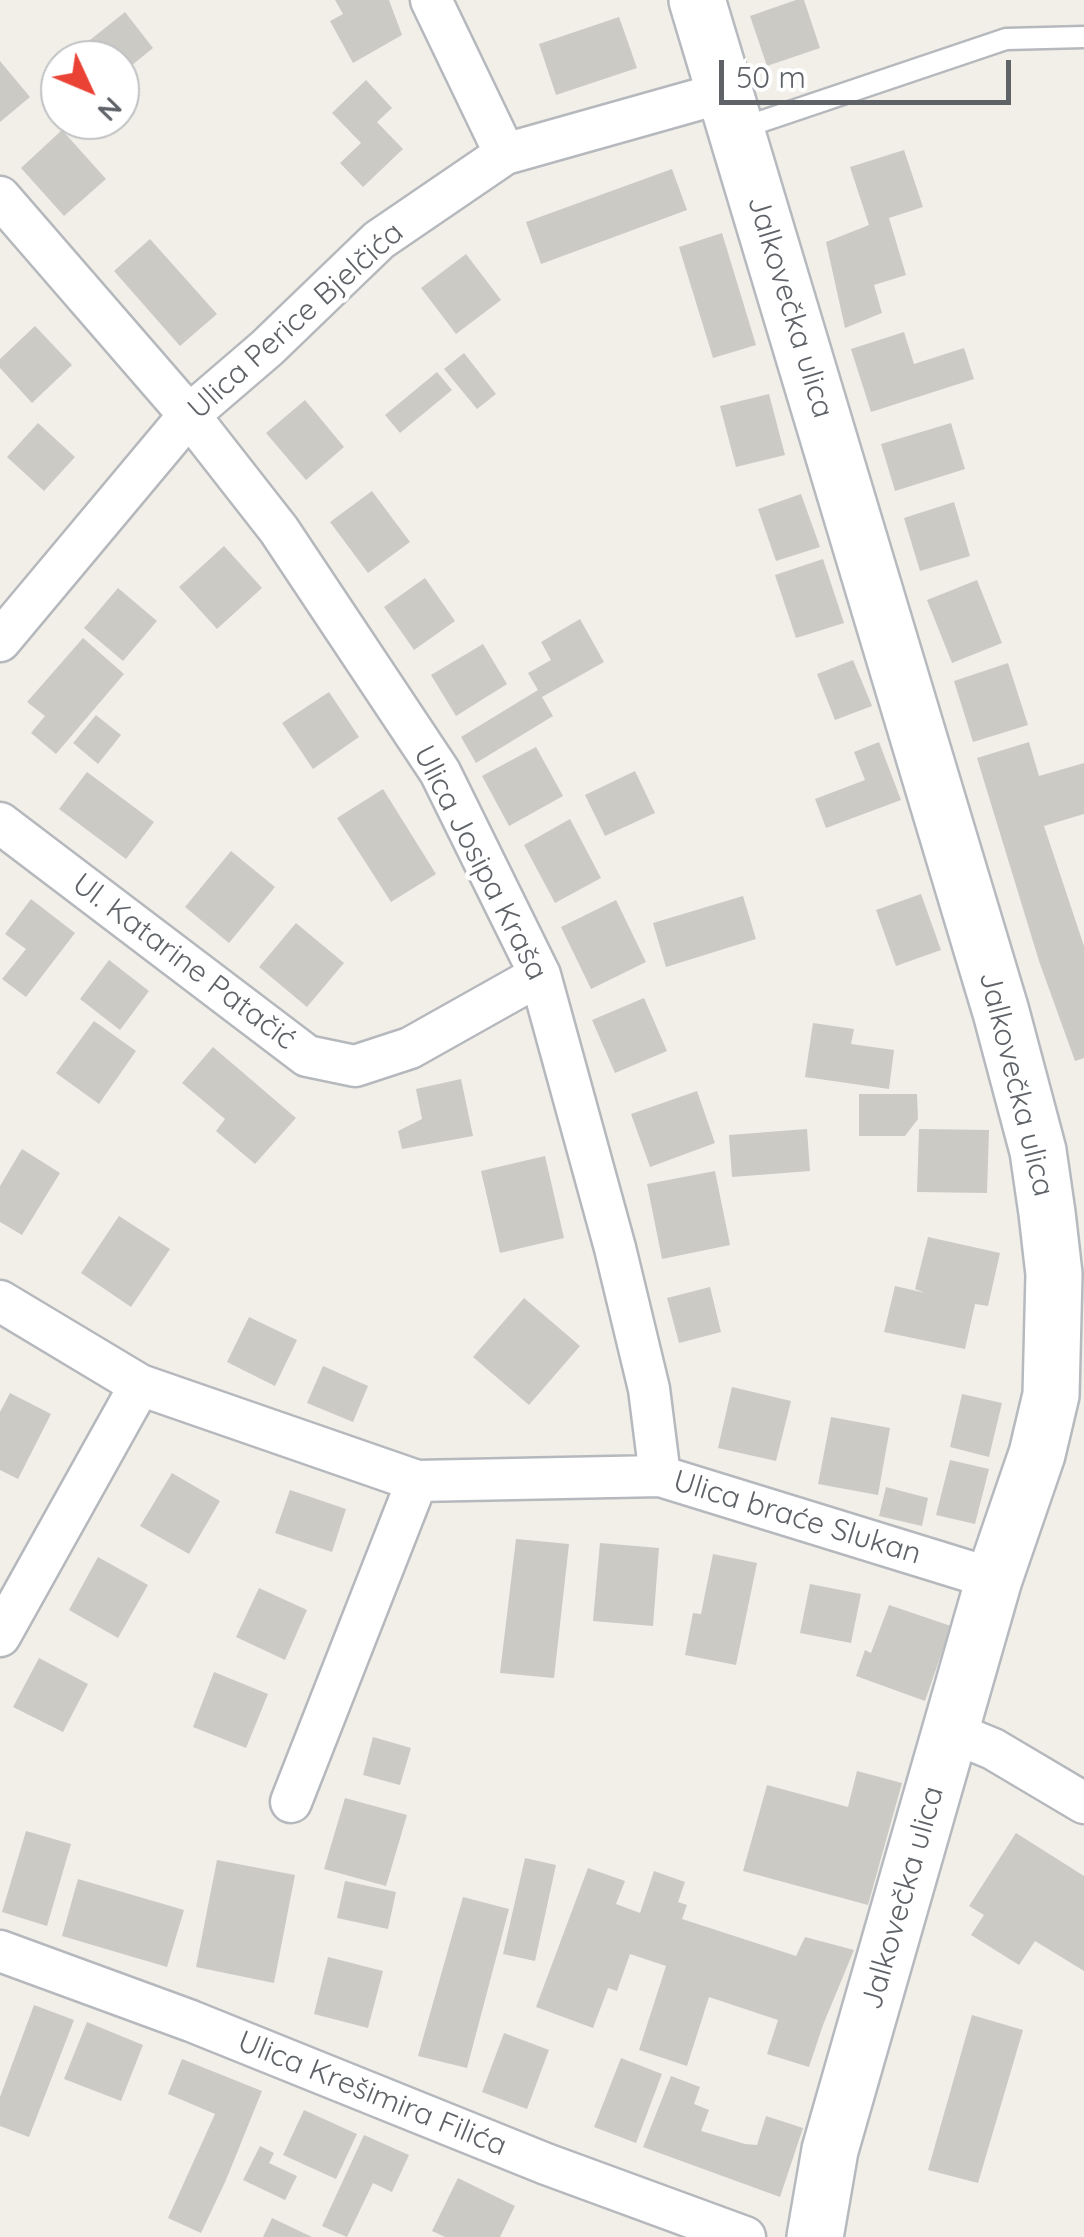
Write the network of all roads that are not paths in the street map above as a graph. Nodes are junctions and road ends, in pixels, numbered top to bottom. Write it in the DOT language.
graph roads {
  1 [pos="432,0"];
  2 [pos="697,0"];
  3 [pos="1084,37"];
  4 [pos="731,111"];
  5 [pos="505,154"];
  6 [pos="0,198"];
  7 [pos="188,415"];
  8 [pos="0,641"];
  9 [pos="0,822"];
  10 [pos="540,975"];
  11 [pos="0,1301"];
  12 [pos="140,1385"];
  13 [pos="1061,1445"];
  14 [pos="660,1476"];
  15 [pos="417,1482"];
  16 [pos="994,1579"];
  17 [pos="0,1636"];
  18 [pos="952,1732"];
  19 [pos="291,1802"];
  20 [pos="1084,1803"];
  21 [pos="0,1950"];
  22 [pos="745,2237"];
  23 [pos="815,2237"];
  1 -- 5 [label="street"];
  2 -- 4 [label="main road, Jalkovečka ulica"];
  3 -- 4 [label="lane"];
  4 -- 5 [label="street, Ulica Perice Bjelčića"];
  4 -- 13 [label="main road, Jalkovečka ulica"];
  5 -- 7 [label="street, Ulica Perice Bjelčića"];
  6 -- 7 [label="street, Ulica Josipa Kraša"];
  7 -- 8 [label="street, Ulica Perice Bjelčića"];
  7 -- 10 [label="street, Ulica Josipa Kraša"];
  9 -- 10 [label="street, Ul. Katarine Patačić"];
  10 -- 14 [label="street, Ulica Josipa Kraša"];
  11 -- 12 [label="street, Ulica braće Slukan"];
  12 -- 15 [label="street, Ulica braće Slukan"];
  12 -- 17 [label="street"];
  13 -- 16 [label="main road, Jalkovečka ulica"];
  14 -- 15 [label="street, Ulica braće Slukan"];
  14 -- 16 [label="street, Ulica braće Slukan"];
  15 -- 19 [label="street"];
  16 -- 18 [label="main road, Jalkovečka ulica"];
  18 -- 20 [label="street"];
  18 -- 23 [label="main road, Jalkovečka ulica"];
  21 -- 22 [label="street, Ulica Krešimira Filića"];
}
